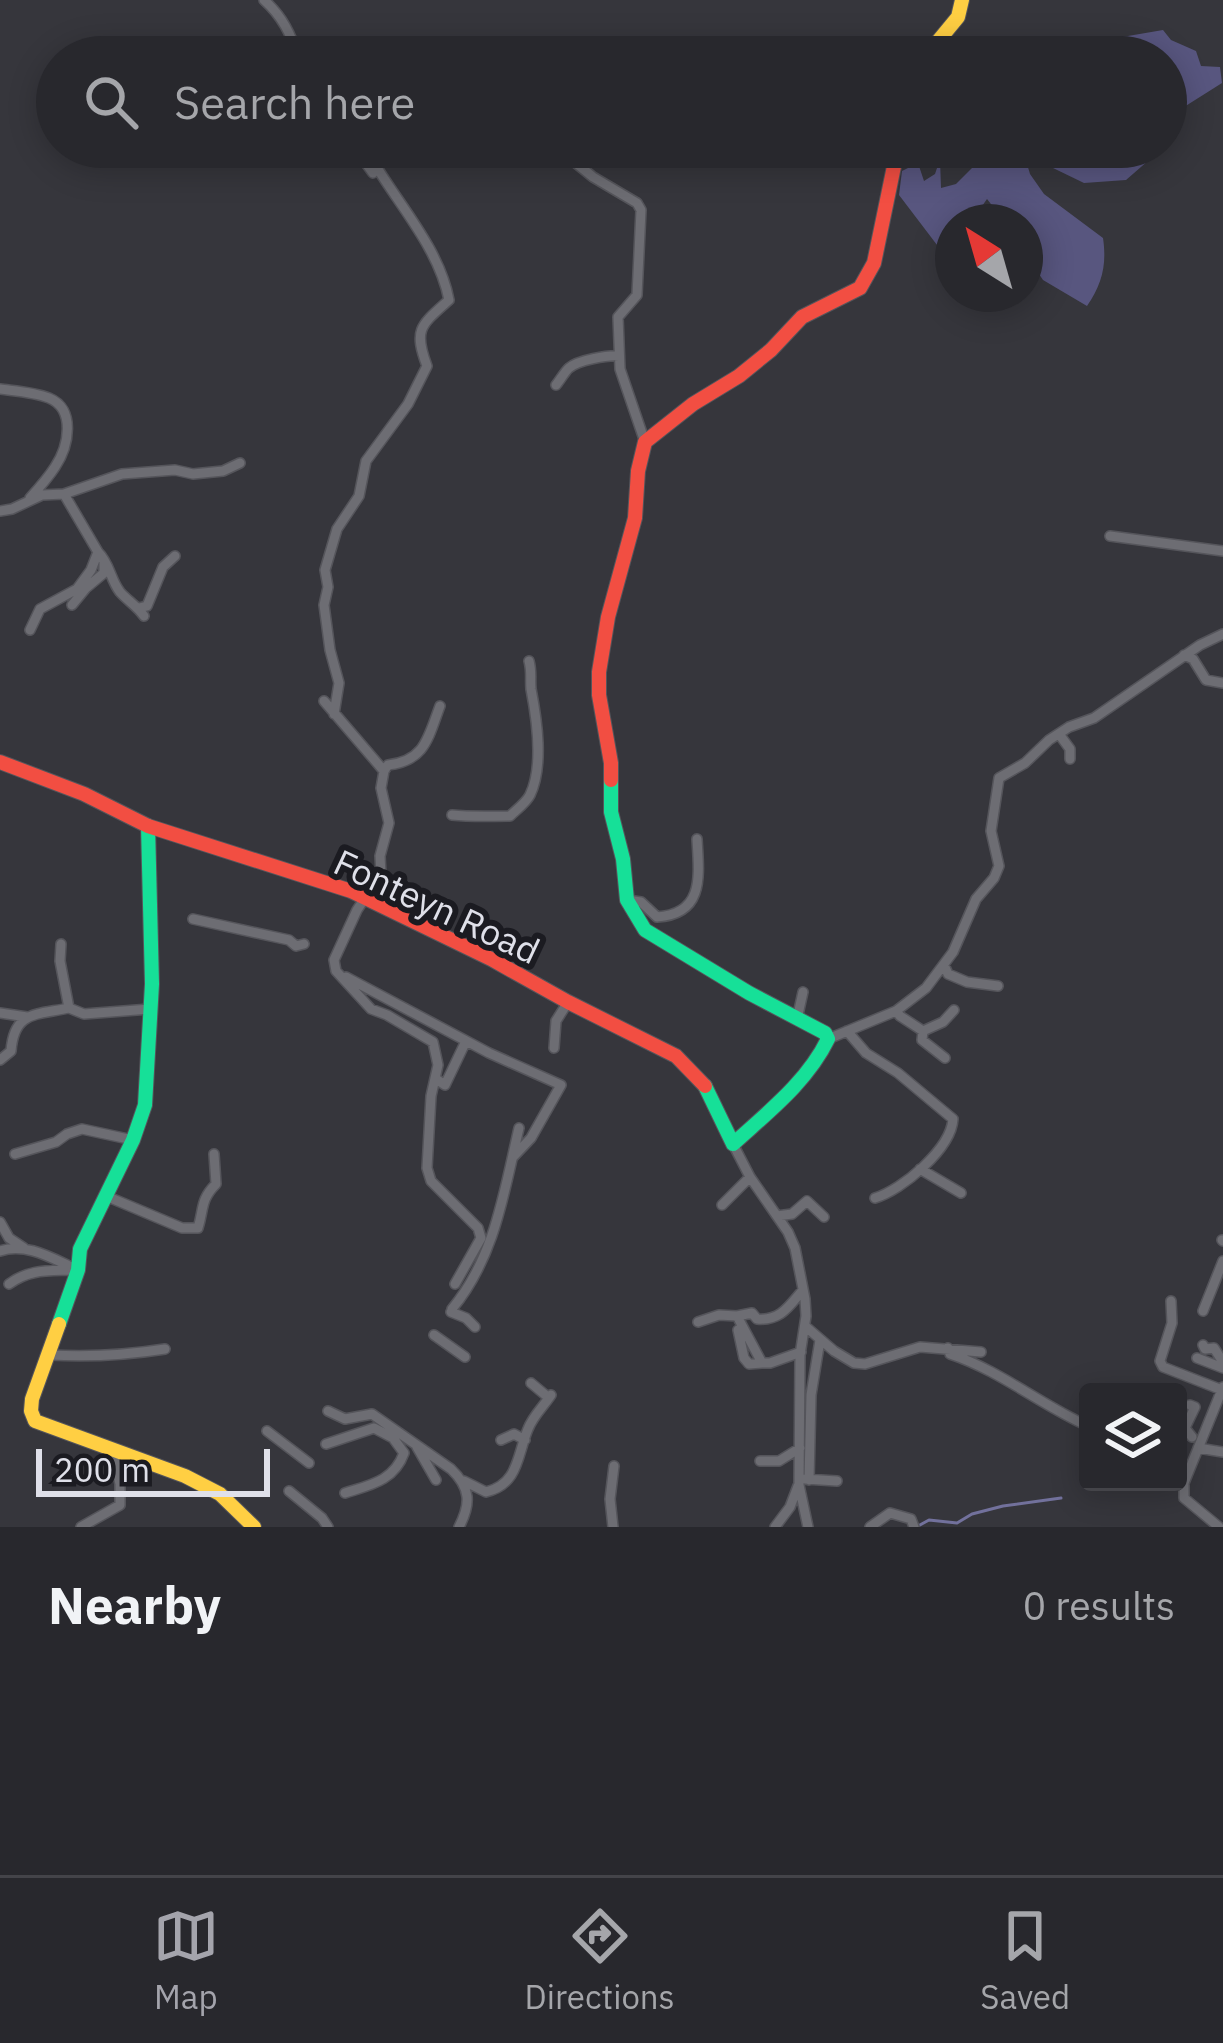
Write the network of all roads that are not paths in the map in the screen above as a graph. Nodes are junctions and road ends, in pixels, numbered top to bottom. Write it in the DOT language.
graph roads {
  1 [pos="264,0"];
  2 [pos="962,0"];
  3 [pos="291,36"];
  4 [pos="942,36"];
  5 [pos="371,168"];
  6 [pos="377,168"];
  7 [pos="582,168"];
  8 [pos="894,168"];
  9 [pos="395,200"];
  10 [pos="620,356"];
  11 [pos="556,385"];
  12 [pos="0,389"];
  13 [pos="646,442"];
  14 [pos="240,464"];
  15 [pos="64,494"];
  16 [pos="27,502"];
  17 [pos="0,511"];
  18 [pos="1110,536"];
  19 [pos="1223,551"];
  20 [pos="98,552"];
  21 [pos="176,556"];
  22 [pos="72,605"];
  23 [pos="30,630"];
  24 [pos="1223,634"];
  25 [pos="1184,655"];
  26 [pos="529,661"];
  27 [pos="1223,683"];
  28 [pos="324,701"];
  29 [pos="440,706"];
  30 [pos="334,714"];
  31 [pos="1059,734"];
  32 [pos="1070,759"];
  33 [pos="0,762"];
  34 [pos="384,770"];
  35 [pos="452,814"];
  36 [pos="148,826"];
  37 [pos="697,839"];
  38 [pos="367,898"];
  39 [pos="627,900"];
  40 [pos="193,919"];
  41 [pos="61,944"];
  42 [pos="304,944"];
  43 [pos="944,964"];
  44 [pos="336,971"];
  45 [pos="998,986"];
  46 [pos="922,991"];
  47 [pos="803,992"];
  48 [pos="568,1002"];
  49 [pos="933,1002"];
  50 [pos="69,1009"];
  51 [pos="150,1010"];
  52 [pos="954,1010"];
  53 [pos="896,1011"];
  54 [pos="0,1013"];
  55 [pos="27,1017"];
  56 [pos="797,1019"];
  57 [pos="847,1031"];
  58 [pos="923,1031"];
  59 [pos="828,1039"];
  60 [pos="466,1041"];
  61 [pos="554,1048"];
  62 [pos="945,1058"];
  63 [pos="0,1060"];
  64 [pos="436,1078"];
  65 [pos="519,1128"];
  66 [pos="133,1140"];
  67 [pos="734,1144"];
  68 [pos="15,1154"];
  69 [pos="214,1154"];
  70 [pos="513,1156"];
  71 [pos="920,1169"];
  72 [pos="750,1177"];
  73 [pos="961,1192"];
  74 [pos="106,1196"];
  75 [pos="875,1198"];
  76 [pos="722,1205"];
  77 [pos="777,1216"];
  78 [pos="824,1216"];
  79 [pos="0,1222"];
  80 [pos="24,1248"];
  81 [pos="0,1251"];
  82 [pos="1223,1261"];
  83 [pos="78,1270"];
  84 [pos="8,1284"];
  85 [pos="455,1284"];
  86 [pos="803,1290"];
  87 [pos="1172,1301"];
  88 [pos="1203,1311"];
  89 [pos="737,1316"];
  90 [pos="698,1322"];
  91 [pos="805,1326"];
  92 [pos="476,1327"];
  93 [pos="738,1330"];
  94 [pos="434,1335"];
  95 [pos="820,1340"];
  96 [pos="1203,1345"];
  97 [pos="165,1348"];
  98 [pos="948,1348"];
  99 [pos="801,1352"];
  100 [pos="981,1352"];
  101 [pos="50,1355"];
  102 [pos="465,1357"];
  103 [pos="1197,1358"];
  104 [pos="762,1364"];
  105 [pos="1223,1366"];
  106 [pos="531,1384"];
  107 [pos="1222,1388"];
  108 [pos="528,1404"];
  109 [pos="1190,1405"];
  110 [pos="540,1410"];
  111 [pos="328,1411"];
  112 [pos="1079,1422"];
  113 [pos="267,1431"];
  114 [pos="1187,1438"];
  115 [pos="501,1440"];
  116 [pos="525,1440"];
  117 [pos="1198,1441"];
  118 [pos="413,1443"];
  119 [pos="326,1444"];
  120 [pos="112,1448"];
  121 [pos="800,1448"];
  122 [pos="1223,1451"];
  123 [pos="760,1461"];
  124 [pos="309,1463"];
  125 [pos="614,1466"];
  126 [pos="460,1478"];
  127 [pos="436,1480"];
  128 [pos="802,1481"];
  129 [pos="837,1481"];
  130 [pos="289,1491"];
  131 [pos="345,1493"];
  132 [pos="81,1527"];
  133 [pos="254,1527"];
  134 [pos="328,1527"];
  135 [pos="458,1527"];
  136 [pos="613,1527"];
  137 [pos="775,1527"];
  138 [pos="808,1527"];
  139 [pos="870,1527"];
  140 [pos="914,1527"];
  141 [pos="1219,1527"];
  1 -- 3 [label="street"];
  2 -- 4 [label="street"];
  5 -- 9 [label="street"];
  6 -- 9 [label="street"];
  7 -- 10 [label="street"];
  8 -- 13 [label="street"];
  9 -- 30 [label="street"];
  10 -- 11 [label="street"];
  10 -- 13 [label="street"];
  12 -- 16 [label="street"];
  13 -- 39 [label="street"];
  14 -- 15 [label="street"];
  15 -- 16 [label="street"];
  15 -- 20 [label="street"];
  16 -- 17 [label="street"];
  18 -- 19 [label="street"];
  20 -- 21 [label="street"];
  20 -- 22 [label="street"];
  20 -- 23 [label="street"];
  24 -- 25 [label="street"];
  25 -- 27 [label="street"];
  25 -- 31 [label="street"];
  26 -- 35 [label="street"];
  28 -- 30 [label="street"];
  29 -- 34 [label="street"];
  30 -- 34 [label="street"];
  31 -- 32 [label="street"];
  31 -- 43 [label="street"];
  33 -- 36 [label="street, Fonteyn Road"];
  34 -- 38 [label="street"];
  36 -- 38 [label="street, Fonteyn Road"];
  36 -- 51 [label="street"];
  37 -- 39 [label="street"];
  38 -- 44 [label="street"];
  38 -- 48 [label="street, Fonteyn Road"];
  39 -- 56 [label="street"];
  40 -- 42 [label="street"];
  41 -- 50 [label="street"];
  43 -- 45 [label="street"];
  43 -- 46 [label="street"];
  44 -- 60 [label="street"];
  44 -- 64 [label="street"];
  46 -- 49 [label="street"];
  46 -- 53 [label="street"];
  47 -- 56 [label="street"];
  48 -- 61 [label="street"];
  48 -- 67 [label="street, Fonteyn Road"];
  50 -- 51 [label="street"];
  50 -- 55 [label="street"];
  51 -- 66 [label="street"];
  52 -- 58 [label="street"];
  53 -- 57 [label="street"];
  53 -- 58 [label="street"];
  54 -- 55 [label="street"];
  55 -- 63 [label="street"];
  56 -- 59 [label="street"];
  57 -- 59 [label="street"];
  57 -- 71 [label="street"];
  58 -- 62 [label="street"];
  59 -- 67 [label="street"];
  60 -- 64 [label="street"];
  60 -- 70 [label="street"];
  64 -- 85 [label="street"];
  65 -- 70 [label="street"];
  66 -- 68 [label="street"];
  66 -- 74 [label="street"];
  67 -- 72 [label="street"];
  69 -- 74 [label="street"];
  70 -- 92 [label="street"];
  71 -- 73 [label="street"];
  71 -- 75 [label="street"];
  72 -- 76 [label="street"];
  72 -- 77 [label="street"];
  74 -- 83 [label="street"];
  77 -- 78 [label="street"];
  77 -- 86 [label="street"];
  79 -- 80 [label="street"];
  80 -- 81 [label="street"];
  80 -- 83 [label="street"];
  82 -- 88 [label="street"];
  83 -- 84 [label="street"];
  83 -- 101 [label="street"];
  86 -- 89 [label="street"];
  86 -- 91 [label="street"];
  87 -- 107 [label="street"];
  89 -- 90 [label="street"];
  89 -- 104 [label="street"];
  91 -- 95 [label="street"];
  91 -- 99 [label="street"];
  93 -- 104 [label="street"];
  94 -- 102 [label="street"];
  95 -- 98 [label="street"];
  95 -- 128 [label="street"];
  96 -- 105 [label="street"];
  97 -- 101 [label="street"];
  98 -- 100 [label="street"];
  98 -- 112 [label="street"];
  99 -- 104 [label="street"];
  99 -- 121 [label="street"];
  101 -- 120 [label="street"];
  103 -- 105 [label="street"];
  106 -- 110 [label="street"];
  107 -- 117 [label="street"];
  108 -- 110 [label="street"];
  109 -- 117 [label="street"];
  110 -- 116 [label="street"];
  111 -- 118 [label="street"];
  113 -- 124 [label="street"];
  114 -- 117 [label="street"];
  115 -- 116 [label="street"];
  116 -- 126 [label="street"];
  117 -- 122 [label="street"];
  117 -- 141 [label="street"];
  118 -- 126 [label="street"];
  118 -- 127 [label="street"];
  119 -- 131 [label="street"];
  120 -- 132 [label="street"];
  120 -- 133 [label="street"];
  121 -- 123 [label="street"];
  121 -- 128 [label="street"];
  125 -- 136 [label="street"];
  126 -- 135 [label="street"];
  128 -- 129 [label="street"];
  128 -- 137 [label="street"];
  128 -- 138 [label="street"];
  130 -- 134 [label="street"];
  139 -- 140 [label="street"];
}
